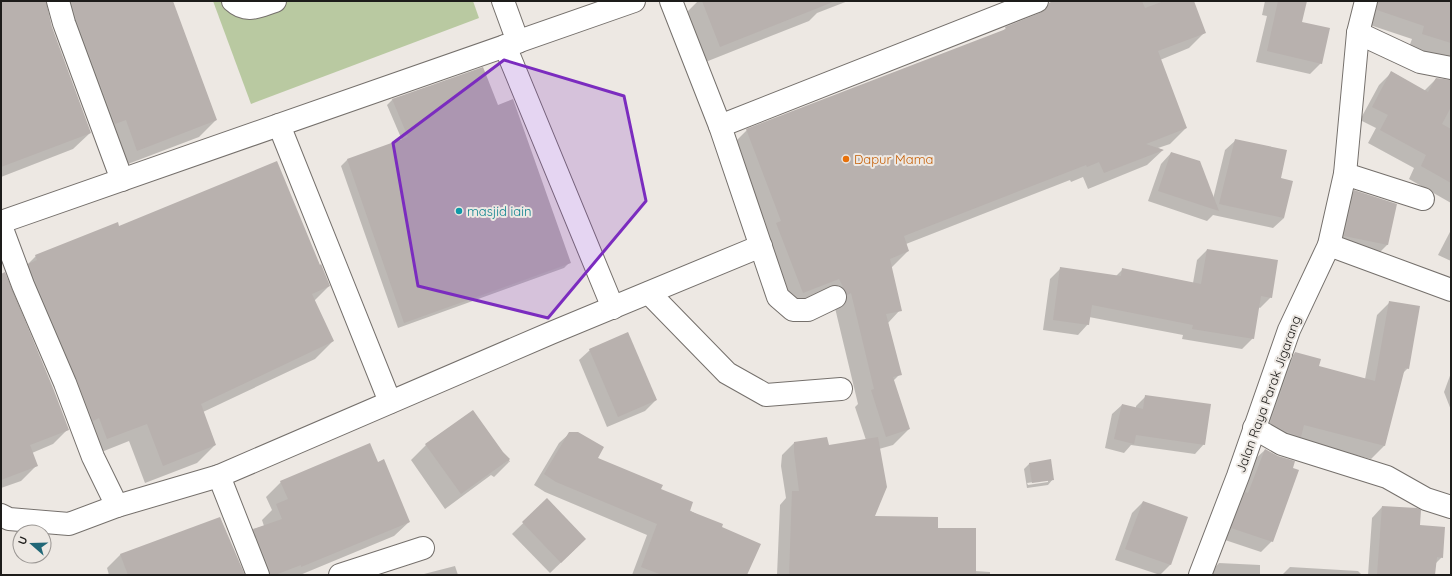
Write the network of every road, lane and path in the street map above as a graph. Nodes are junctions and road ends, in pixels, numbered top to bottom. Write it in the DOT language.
graph roads {
  1 [pos="58,1"];
  2 [pos="233,1"];
  3 [pos="275,1"];
  4 [pos="503,1"];
  5 [pos="634,1"];
  6 [pos="671,1"];
  7 [pos="1038,1"];
  8 [pos="1366,1"];
  9 [pos="1358,33"];
  10 [pos="511,44"];
  11 [pos="1451,68"];
  12 [pos="279,125"];
  13 [pos="720,126"];
  14 [pos="1345,174"];
  15 [pos="122,180"];
  16 [pos="1423,198"];
  17 [pos="1,222"];
  18 [pos="1,226"];
  19 [pos="1330,245"];
  20 [pos="761,246"];
  21 [pos="1451,290"];
  22 [pos="649,293"];
  23 [pos="836,297"];
  24 [pos="613,308"];
  25 [pos="841,389"];
  26 [pos="390,402"];
  27 [pos="1254,428"];
  28 [pos="219,476"];
  29 [pos="117,506"];
  30 [pos="1451,507"];
  31 [pos="1,515"];
  32 [pos="423,548"];
  33 [pos="258,575"];
  34 [pos="340,575"];
  35 [pos="1200,575"];
  1 -- 15 [label="street"];
  2 -- 3 [label="street"];
  4 -- 10 [label="street"];
  5 -- 10 [label="street"];
  6 -- 13 [label="street"];
  7 -- 13 [label="street"];
  8 -- 9 [label="street, Jalan Raya Parak Jigarang"];
  9 -- 11 [label="street"];
  9 -- 14 [label="street, Jalan Raya Parak Jigarang"];
  10 -- 12 [label="street"];
  10 -- 24 [label="street"];
  12 -- 15 [label="street"];
  12 -- 26 [label="street"];
  13 -- 20 [label="street"];
  14 -- 16 [label="street"];
  14 -- 19 [label="street, Jalan Raya Parak Jigarang"];
  15 -- 17 [label="street"];
  18 -- 29 [label="street"];
  19 -- 21 [label="street"];
  19 -- 27 [label="street, Jalan Raya Parak Jigarang"];
  20 -- 22 [label="street"];
  20 -- 23 [label="street"];
  22 -- 24 [label="street"];
  22 -- 25 [label="street"];
  24 -- 26 [label="street"];
  26 -- 28 [label="street"];
  27 -- 30 [label="street"];
  27 -- 35 [label="street, Jalan Raya Parak Jigarang"];
  28 -- 29 [label="street"];
  28 -- 33 [label="street"];
  29 -- 31 [label="street"];
  32 -- 34 [label="street"];
}
